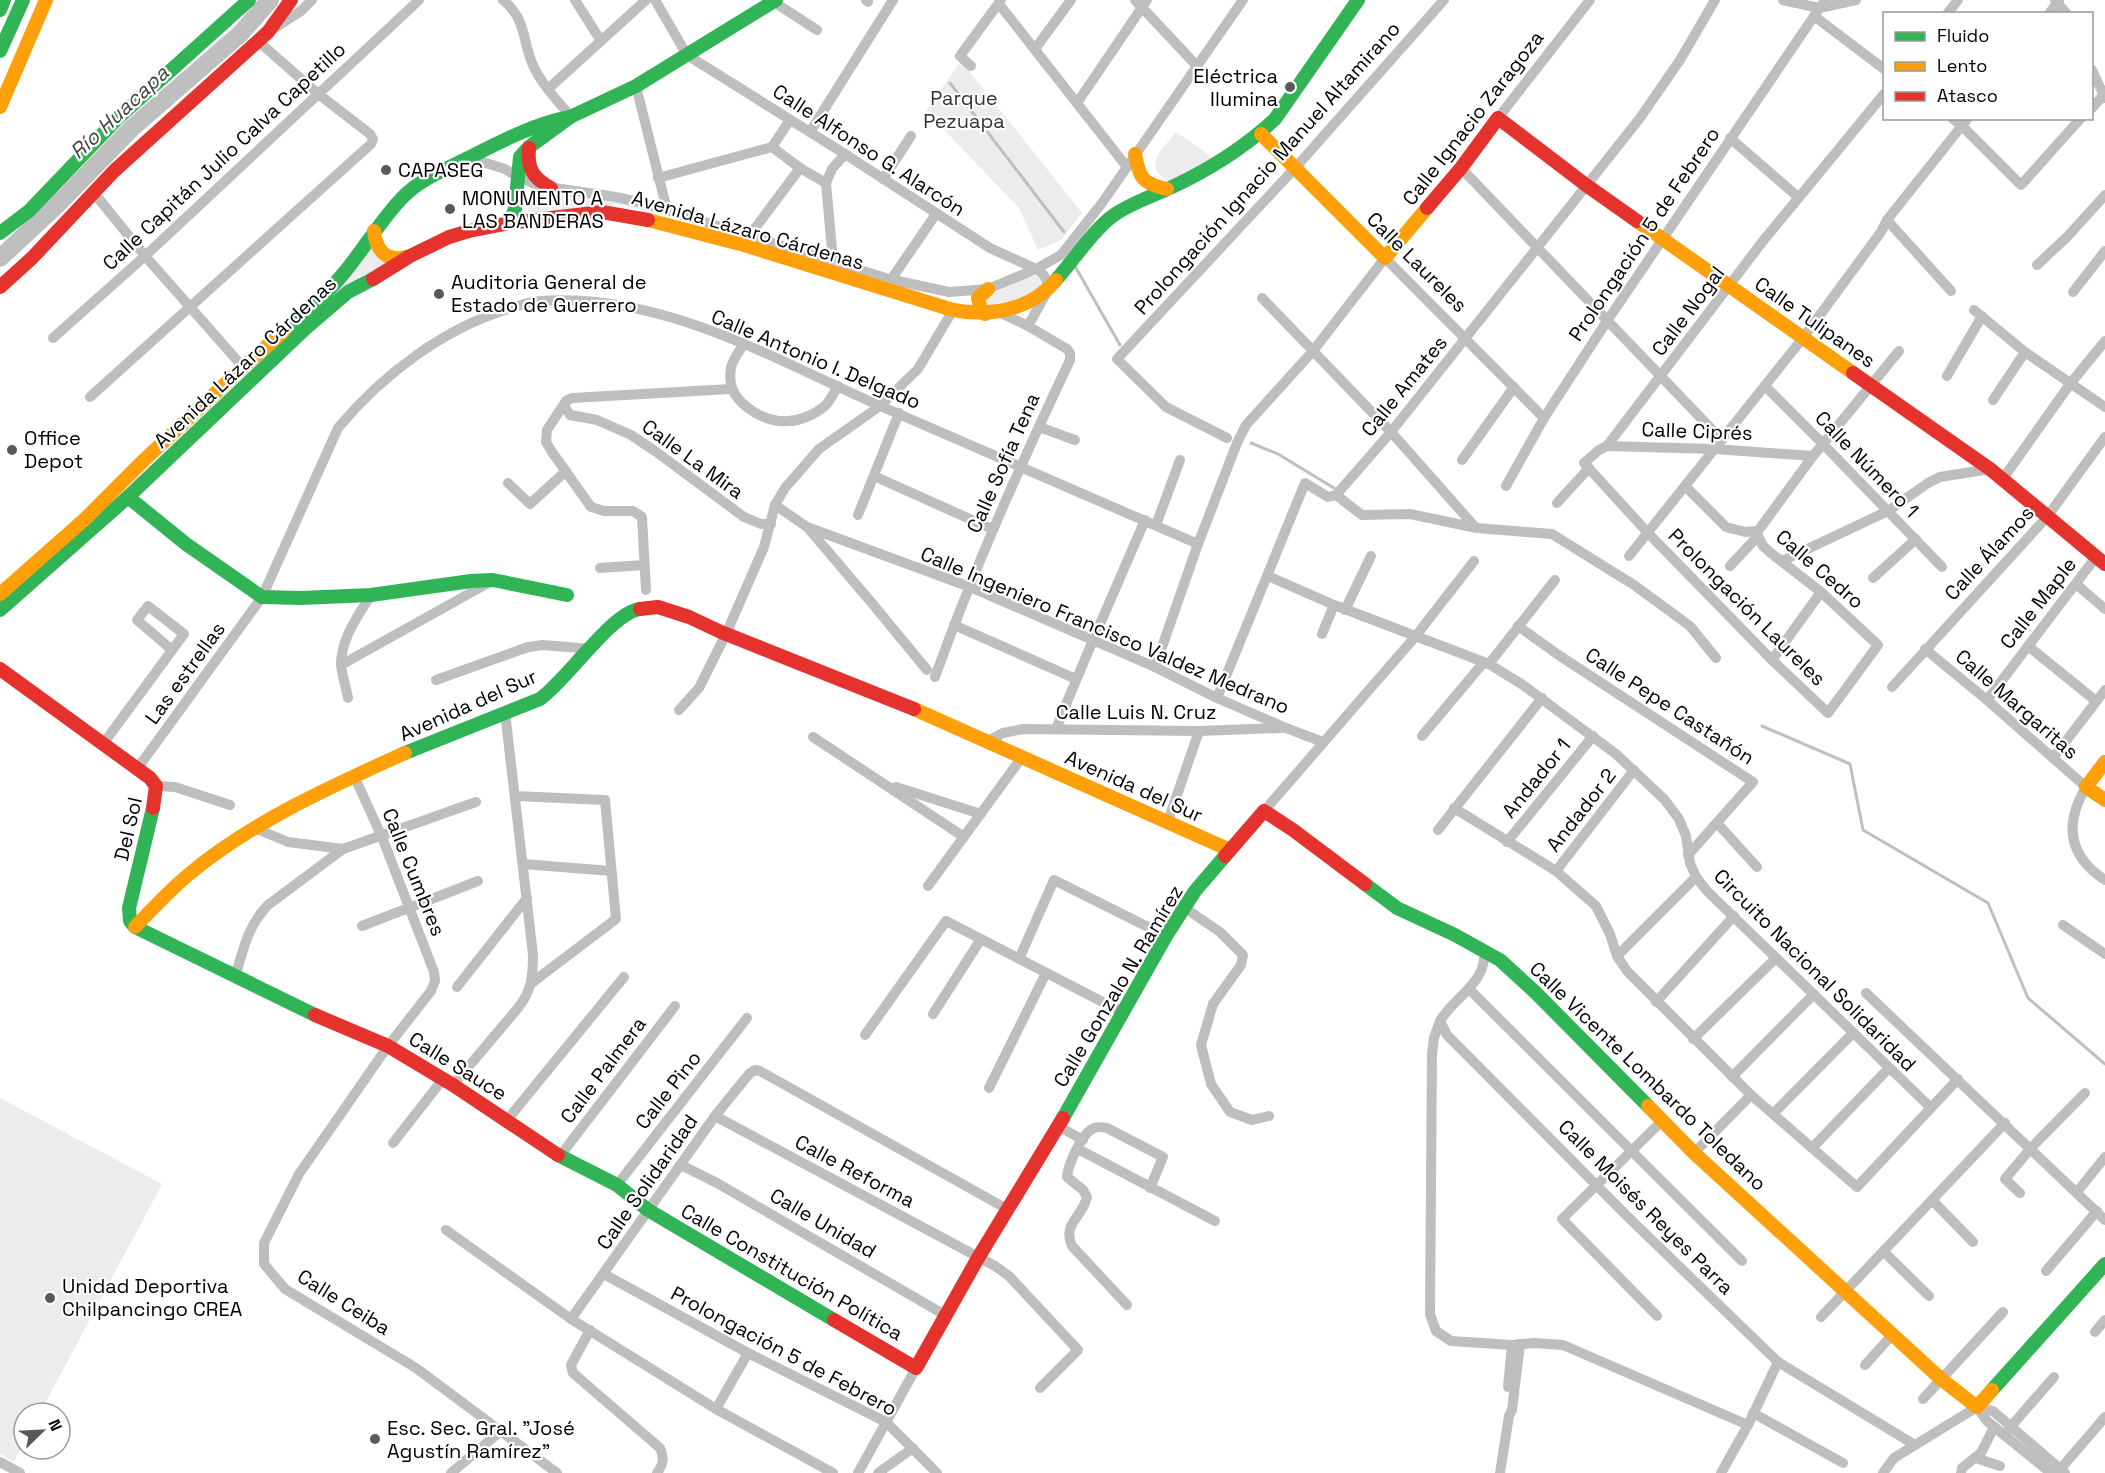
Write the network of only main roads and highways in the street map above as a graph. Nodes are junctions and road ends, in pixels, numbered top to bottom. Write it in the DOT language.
graph roads {
  1 [pos="4,0"];
  2 [pos="12,0"];
  3 [pos="24,0"];
  4 [pos="46,0"];
  5 [pos="249,0"];
  6 [pos="291,0"];
  7 [pos="1358,0"];
  8 [pos="775,1"];
  9 [pos="0,10"];
  10 [pos="0,28"];
  11 [pos="0,51"];
  12 [pos="177,64"];
  13 [pos="0,107"];
  14 [pos="571,117"];
  15 [pos="1498,118"];
  16 [pos="1261,134"];
  17 [pos="529,147"];
  18 [pos="134,153"];
  19 [pos="1135,154"];
  20 [pos="551,188"];
  21 [pos="1167,189"];
  22 [pos="510,223"];
  23 [pos="0,224"];
  24 [pos="374,231"];
  25 [pos="0,233"];
  26 [pos="410,256"];
  27 [pos="1385,258"];
  28 [pos="0,287"];
  29 [pos="988,290"];
  30 [pos="0,299"];
  31 [pos="992,313"];
  32 [pos="128,497"];
  33 [pos="2101,560"];
  34 [pos="0,594"];
  35 [pos="567,595"];
  36 [pos="0,610"];
  37 [pos="0,669"];
  38 [pos="2105,762"];
  39 [pos="2105,800"];
  40 [pos="1264,811"];
  41 [pos="1230,850"];
  42 [pos="135,927"];
  43 [pos="648,1210"];
  44 [pos="2105,1264"];
  45 [pos="916,1368"];
  1 -- 9 [label="main road"];
  2 -- 10 [label="main road"];
  3 -- 11 [label="main road"];
  4 -- 13 [label="main road"];
  5 -- 12 [label="main road"];
  6 -- 18 [label="main road"];
  7 -- 16 [label="main road, Avenida Lázaro Cárdenas"];
  8 -- 14 [label="main road"];
  12 -- 23 [label="main road"];
  12 -- 25 [label="main road"];
  14 -- 17 [label="main road"];
  14 -- 24 [label="main road, Avenida Lázaro Cárdenas"];
  15 -- 27 [label="main road, Calle Ignacio Zaragoza"];
  15 -- 33 [label="main road, Calle Tulipanes"];
  16 -- 21 [label="main road, Avenida Lázaro Cárdenas"];
  16 -- 27 [label="main road, Calle Laureles"];
  17 -- 20 [label="main road"];
  17 -- 22 [label="main road"];
  18 -- 28 [label="main road"];
  18 -- 30 [label="main road"];
  19 -- 21 [label="main road"];
  21 -- 31 [label="main road, Avenida Lázaro Cárdenas"];
  22 -- 26 [label="main road, Avenida Lázaro Cárdenas"];
  22 -- 31 [label="main road, Avenida Lázaro Cárdenas"];
  24 -- 26 [label="main road"];
  24 -- 34 [label="main road, Avenida Lázaro Cárdenas"];
  26 -- 32 [label="main road, Avenida Lázaro Cárdenas"];
  29 -- 31 [label="main road"];
  32 -- 35 [label="main road"];
  32 -- 36 [label="main road, Avenida Lázaro Cárdenas"];
  37 -- 42 [label="main road, Del Sol"];
  38 -- 39 [label="main road"];
  40 -- 41 [label="main road, Calle Gonzalo N. Ramírez"];
  40 -- 44 [label="main road, Calle Vicente Lombardo Toledano"];
  41 -- 42 [label="main road, Avenida del Sur"];
  41 -- 45 [label="main road, Calle Gonzalo N. Ramírez"];
  42 -- 43 [label="main road, Calle Sauce"];
  43 -- 45 [label="main road, Calle Constitución Política"];
}
